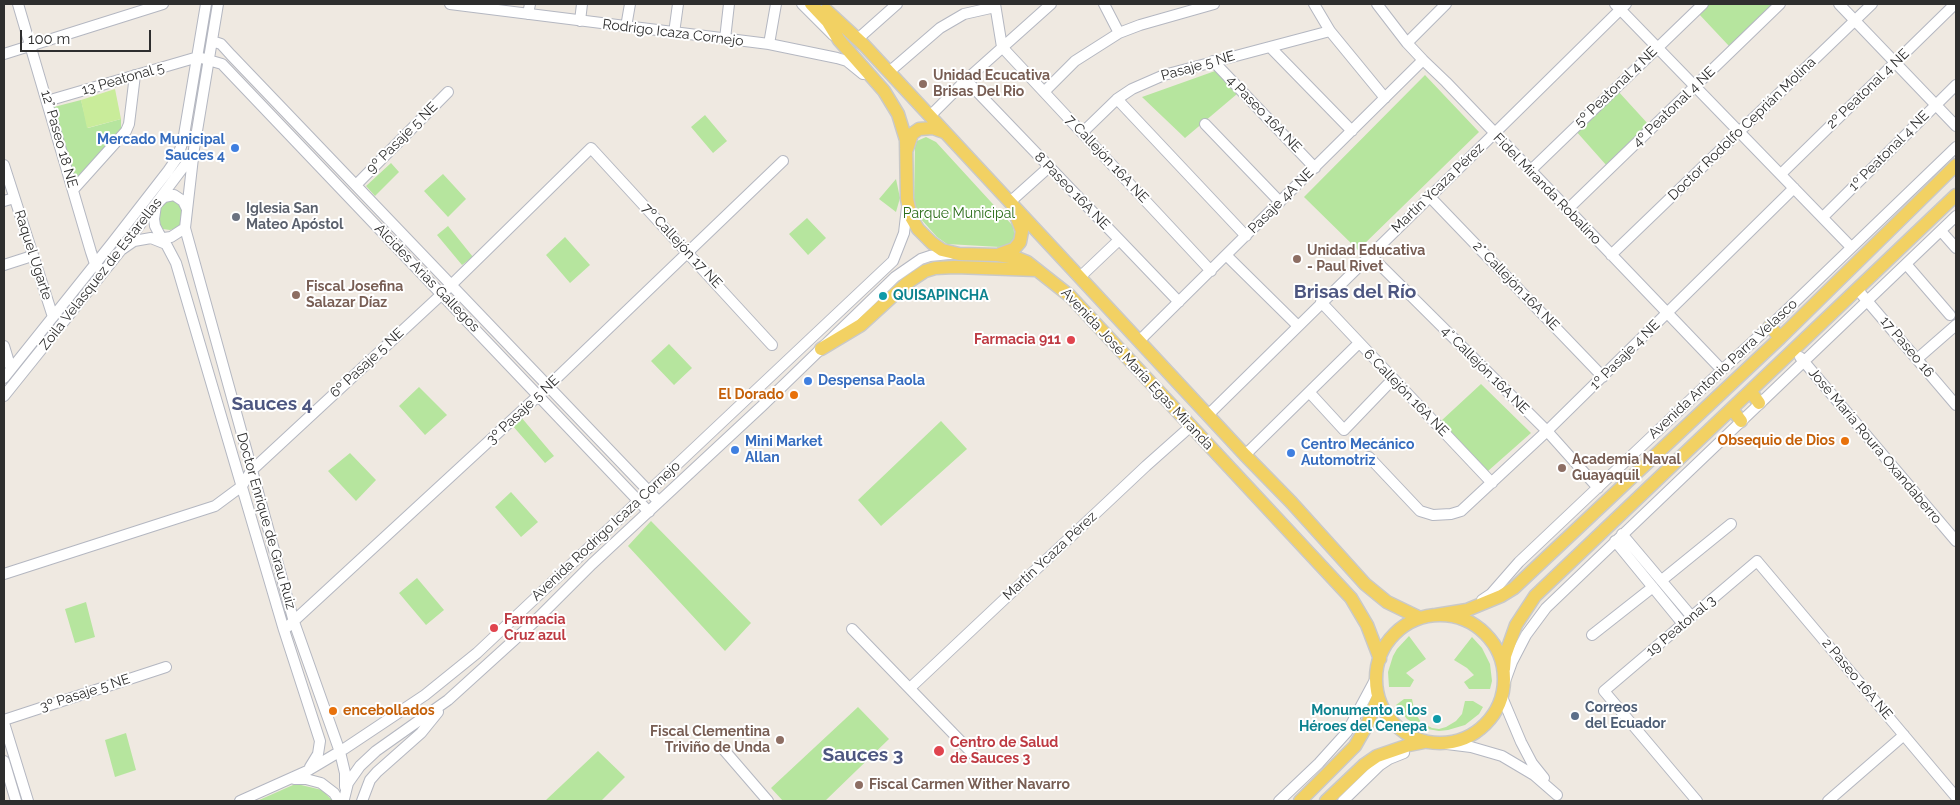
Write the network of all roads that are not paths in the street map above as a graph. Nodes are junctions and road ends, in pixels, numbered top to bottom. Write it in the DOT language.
graph roads {
  1 [pos="18,4"];
  2 [pos="164,4"];
  3 [pos="206,4"];
  4 [pos="218,4"];
  5 [pos="450,4"];
  6 [pos="582,4"];
  7 [pos="630,4"];
  8 [pos="678,4"];
  9 [pos="729,4"];
  10 [pos="776,4"];
  11 [pos="802,4"];
  12 [pos="811,4"];
  13 [pos="820,4"];
  14 [pos="829,4"];
  15 [pos="896,4"];
  16 [pos="1051,4"];
  17 [pos="1104,4"];
  18 [pos="1208,4"];
  19 [pos="1314,4"];
  20 [pos="1377,4"];
  21 [pos="1446,4"];
  22 [pos="1703,4"];
  23 [pos="1780,4"];
  24 [pos="1839,4"];
  25 [pos="1872,4"];
  26 [pos="1955,4"];
  27 [pos="995,5"];
  28 [pos="146,6"];
  29 [pos="479,6"];
  30 [pos="1621,6"];
  31 [pos="529,9"];
  32 [pos="580,21"];
  33 [pos="1855,21"];
  34 [pos="626,27"];
  35 [pos="1330,31"];
  36 [pos="674,33"];
  37 [pos="1119,33"];
  38 [pos="725,39"];
  39 [pos="839,40"];
  40 [pos="862,40"];
  41 [pos="212,41"];
  42 [pos="1407,42"];
  43 [pos="769,44"];
  44 [pos="31,45"];
  45 [pos="1002,47"];
  46 [pos="1270,47"];
  47 [pos="1658,47"];
  48 [pos="4,54"];
  49 [pos="198,57"];
  50 [pos="209,59"];
  51 [pos="1423,60"];
  52 [pos="1212,61"];
  53 [pos="1895,62"];
  54 [pos="889,72"];
  55 [pos="135,75"];
  56 [pos="966,80"];
  57 [pos="1956,85"];
  58 [pos="1695,86"];
  59 [pos="884,91"];
  60 [pos="448,92"];
  61 [pos="1044,92"];
  62 [pos="1385,98"];
  63 [pos="1117,100"];
  64 [pos="48,101"];
  65 [pos="1936,105"];
  66 [pos="930,116"];
  67 [pos="1205,124"];
  68 [pos="1956,126"];
  69 [pos="1352,131"];
  70 [pos="1739,131"];
  71 [pos="1083,132"];
  72 [pos="1494,133"];
  73 [pos="946,134"];
  74 [pos="1956,146"];
  75 [pos="591,148"];
  76 [pos="194,149"];
  77 [pos="907,149"];
  78 [pos="783,161"];
  79 [pos="4,165"];
  80 [pos="1956,165"];
  81 [pos="1049,167"];
  82 [pos="1315,168"];
  83 [pos="1530,170"];
  84 [pos="1781,174"];
  85 [pos="1929,182"];
  86 [pos="356,185"];
  87 [pos="1794,188"];
  88 [pos="73,190"];
  89 [pos="1956,195"];
  90 [pos="1430,196"];
  91 [pos="907,199"];
  92 [pos="9,200"];
  93 [pos="1280,202"];
  94 [pos="1011,204"];
  95 [pos="156,205"];
  96 [pos="187,210"];
  97 [pos="1568,210"];
  98 [pos="1956,216"];
  99 [pos="1823,217"];
  100 [pos="185,228"];
  101 [pos="1941,231"];
  102 [pos="1246,236"];
  103 [pos="159,240"];
  104 [pos="1119,240"];
  105 [pos="1850,247"];
  106 [pos="1956,248"];
  107 [pos="121,250"];
  108 [pos="688,253"];
  109 [pos="959,254"];
  110 [pos="997,255"];
  111 [pos="1226,255"];
  112 [pos="1370,255"];
  113 [pos="1612,255"];
  114 [pos="32,256"];
  115 [pos="4,264"];
  116 [pos="95,264"];
  117 [pos="1906,264"];
  118 [pos="1038,270"];
  119 [pos="1211,271"];
  120 [pos="103,272"];
  121 [pos="1080,277"];
  122 [pos="451,285"];
  123 [pos="1857,289"];
  124 [pos="442,294"];
  125 [pos="1868,301"];
  126 [pos="1179,302"];
  127 [pos="1321,302"];
  128 [pos="1667,313"];
  129 [pos="1950,315"];
  130 [pos="53,317"];
  131 [pos="1956,325"];
  132 [pos="1298,326"];
  133 [pos="1770,326"];
  134 [pos="1780,338"];
  135 [pos="1139,342"];
  136 [pos="1359,343"];
  137 [pos="772,345"];
  138 [pos="4,346"];
  139 [pos="822,349"];
  140 [pos="1793,350"];
  141 [pos="1917,359"];
  142 [pos="1804,362"];
  143 [pos="11,369"];
  144 [pos="1722,370"];
  145 [pos="1603,376"];
  146 [pos="4,378"];
  147 [pos="1393,380"];
  148 [pos="549,386"];
  149 [pos="1750,392"];
  150 [pos="1310,393"];
  151 [pos="539,395"];
  152 [pos="4,396"];
  153 [pos="1954,399"];
  154 [pos="1759,403"];
  155 [pos="1732,408"];
  156 [pos="1208,415"];
  157 [pos="1741,422"];
  158 [pos="1191,426"];
  159 [pos="1547,431"];
  160 [pos="1245,455"];
  161 [pos="1369,457"];
  162 [pos="251,471"];
  163 [pos="1492,483"];
  164 [pos="242,486"];
  165 [pos="1598,488"];
  166 [pos="649,491"];
  167 [pos="638,500"];
  168 [pos="659,502"];
  169 [pos="649,512"];
  170 [pos="1731,524"];
  171 [pos="1619,538"];
  172 [pos="1956,541"];
  173 [pos="1757,561"];
  174 [pos="4,574"];
  175 [pos="1662,580"];
  176 [pos="1653,587"];
  177 [pos="1466,610"];
  178 [pos="1436,615"];
  179 [pos="1692,617"];
  180 [pos="1420,618"];
  181 [pos="294,622"];
  182 [pos="1683,624"];
  183 [pos="852,629"];
  184 [pos="284,630"];
  185 [pos="1592,635"];
  186 [pos="1380,659"];
  187 [pos="166,667"];
  188 [pos="1504,669"];
  189 [pos="1376,678"];
  190 [pos="1504,684"];
  191 [pos="910,688"];
  192 [pos="1502,697"];
  193 [pos="1378,698"];
  194 [pos="448,700"];
  195 [pos="4,721"];
  196 [pos="1904,735"];
  197 [pos="1429,743"];
  198 [pos="1447,744"];
  199 [pos="724,750"];
  200 [pos="340,752"];
  201 [pos="973,754"];
  202 [pos="4,761"];
  203 [pos="306,771"];
  204 [pos="286,781"];
  205 [pos="1956,797"];
  206 [pos="1560,798"];
  207 [pos="342,800"];
  208 [pos="16,801"];
  209 [pos="28,801"];
  210 [pos="240,801"];
  211 [pos="362,801"];
  212 [pos="768,801"];
  213 [pos="1279,801"];
  214 [pos="1300,801"];
  215 [pos="1326,801"];
  216 [pos="1343,801"];
  217 [pos="1697,801"];
  218 [pos="1828,801"];
  1 -- 44 [label="street, 12° Paseo 18 NE"];
  2 -- 28 [label="street"];
  3 -- 49 [label="street, Zoila Velasquez de Estarellas"];
  4 -- 41 [label="street, Doctor Enrique de Grau Ruiz"];
  5 -- 29 [label="street, Rodrigo Icaza Cornejo"];
  6 -- 32 [label="street"];
  7 -- 34 [label="street"];
  8 -- 36 [label="street"];
  9 -- 38 [label="street"];
  10 -- 43 [label="street"];
  11 -- 39 [label="street"];
  12 -- 39 [label="main road, Avenida José María Egas Miranda"];
  13 -- 40 [label="main road, Avenida José María Egas Miranda"];
  14 -- 40 [label="street"];
  15 -- 40 [label="street"];
  16 -- 45 [label="street"];
  17 -- 37 [label="street"];
  18 -- 37 [label="street"];
  19 -- 35 [label="street"];
  20 -- 42 [label="street, Fidel Miranda Robalino"];
  21 -- 42 [label="street"];
  22 -- 47 [label="street, 5º Peatonal 4 NE"];
  23 -- 58 [label="street, 4º Peatonal 4 NE"];
  24 -- 33 [label="street"];
  25 -- 33 [label="street, Doctor Rodolfo Ceprián Molina"];
  26 -- 53 [label="street, 2º Peatonal 4 NE"];
  27 -- 45 [label="street"];
  27 -- 54 [label="street"];
  28 -- 44 [label="street"];
  29 -- 31 [label="street, Rodrigo Icaza Cornejo"];
  30 -- 47 [label="street"];
  30 -- 72 [label="street, Martín Ycaza Pérez"];
  31 -- 32 [label="street, Rodrigo Icaza Cornejo"];
  32 -- 34 [label="street, Rodrigo Icaza Cornejo"];
  33 -- 53 [label="street"];
  33 -- 70 [label="street, Doctor Rodolfo Ceprián Molina"];
  34 -- 36 [label="street, Rodrigo Icaza Cornejo"];
  35 -- 46 [label="street, Pasaje 5 NE"];
  35 -- 62 [label="street"];
  36 -- 38 [label="street, Rodrigo Icaza Cornejo"];
  37 -- 61 [label="street"];
  38 -- 43 [label="street, Rodrigo Icaza Cornejo"];
  39 -- 59 [label="main road, Avenida José María Egas Miranda"];
  40 -- 54 [label="main road, Avenida José María Egas Miranda"];
  41 -- 50 [label="street, Doctor Enrique de Grau Ruiz"];
  41 -- 86 [label="street, Alcides Arias Gallegos"];
  42 -- 51 [label="street, Fidel Miranda Robalino"];
  43 -- 59 [label="street, Rodrigo Icaza Cornejo"];
  44 -- 48 [label="street"];
  44 -- 64 [label="street, 12° Paseo 18 NE"];
  45 -- 56 [label="street"];
  45 -- 61 [label="street, 7 Callejón 16A NE"];
  46 -- 52 [label="street, Pasaje 5 NE"];
  46 -- 69 [label="street"];
  47 -- 58 [label="street"];
  47 -- 83 [label="street, 5º Peatonal 4 NE"];
  49 -- 50 [label="street, Alcides Arias Gallegos"];
  49 -- 55 [label="street, 13 Peatonal 5"];
  49 -- 116 [label="street, Zoila Velasquez de Estarellas"];
  50 -- 76 [label="street, Doctor Enrique de Grau Ruiz"];
  50 -- 124 [label="street, Alcides Arias Gallegos"];
  51 -- 62 [label="street, Pasaje 4A NE"];
  51 -- 72 [label="street, Fidel Miranda Robalino"];
  52 -- 63 [label="street, Pasaje 5 NE"];
  52 -- 82 [label="street, 4 Paseo 16A NE"];
  53 -- 65 [label="street"];
  53 -- 84 [label="street, 2º Peatonal 4 NE"];
  54 -- 66 [label="main road, Avenida José María Egas Miranda"];
  55 -- 64 [label="street, 13 Peatonal 5"];
  55 -- 88 [label="street"];
  56 -- 66 [label="street"];
  56 -- 81 [label="street, 8 Paseo 16A NE"];
  57 -- 65 [label="street, 1º Peatonal 4 NE"];
  58 -- 70 [label="street"];
  58 -- 97 [label="street, 4º Peatonal 4 NE"];
  59 -- 77 [label="main road, Avenida José María Egas Miranda"];
  60 -- 86 [label="street, 9º Pasaje 5 NE"];
  61 -- 71 [label="street, 7 Callejón 16A NE"];
  62 -- 69 [label="street, Pasaje 4A NE"];
  63 -- 71 [label="street, Pasaje 5 NE"];
  63 -- 102 [label="street"];
  64 -- 88 [label="street, 12° Paseo 18 NE"];
  65 -- 68 [label="street"];
  65 -- 99 [label="street, 1º Peatonal 4 NE"];
  66 -- 73 [label="main road, Avenida José María Egas Miranda"];
  67 -- 93 [label="street"];
  69 -- 82 [label="street, Pasaje 4A NE"];
  70 -- 84 [label="street"];
  70 -- 113 [label="street, Doctor Rodolfo Ceprián Molina"];
  71 -- 119 [label="street, 7 Callejón 16A NE"];
  72 -- 83 [label="street, Fidel Miranda Robalino"];
  72 -- 90 [label="street, Martín Ycaza Pérez"];
  73 -- 77 [label="main road"];
  73 -- 94 [label="main road, Avenida José María Egas Miranda"];
  74 -- 85 [label="street, Avenida Antonio Parra Velasco"];
  75 -- 108 [label="street, 7º Callejón 17 NE"];
  75 -- 122 [label="street, 6º Pasaje 5 NE"];
  76 -- 95 [label="street, Zoila Velasquez de Estarellas"];
  76 -- 96 [label="street, Doctor Enrique de Grau Ruiz"];
  77 -- 91 [label="main road, Avenida José María Egas Miranda"];
  78 -- 108 [label="street, 3º Pasaje 5 NE"];
  79 -- 92 [label="street, Raquel Ugarte"];
  80 -- 85 [label="main road, Avenida Antonio Parra Velasco"];
  81 -- 94 [label="street"];
  81 -- 104 [label="street, 8 Paseo 16A NE"];
  82 -- 93 [label="street, Pasaje 4A NE"];
  83 -- 97 [label="street, Fidel Miranda Robalino"];
  84 -- 87 [label="street"];
  85 -- 105 [label="street, Avenida Antonio Parra Velasco"];
  85 -- 134 [label="main road, Avenida Antonio Parra Velasco"];
  86 -- 122 [label="street, Alcides Arias Gallegos"];
  87 -- 99 [label="street"];
  87 -- 128 [label="street, 1º Pasaje 4 NE"];
  88 -- 116 [label="street, 12° Paseo 18 NE"];
  89 -- 123 [label="main road"];
  90 -- 112 [label="street, Martín Ycaza Pérez"];
  90 -- 145 [label="street, 2° Callejón 16A NE"];
  91 -- 109 [label="main road, Avenida José María Egas Miranda"];
  91 -- 166 [label="street, Avenida Rodrigo Icaza Cornejo"];
  92 -- 114 [label="street, Raquel Ugarte"];
  93 -- 102 [label="street, Pasaje 4A NE"];
  94 -- 110 [label="main road"];
  94 -- 121 [label="main road, Avenida José María Egas Miranda"];
  95 -- 96 [label="street"];
  95 -- 103 [label="street"];
  95 -- 107 [label="street, Zoila Velasquez de Estarellas"];
  96 -- 100 [label="street, Doctor Enrique de Grau Ruiz"];
  97 -- 113 [label="street, Fidel Miranda Robalino"];
  98 -- 101 [label="street"];
  99 -- 105 [label="street"];
  100 -- 103 [label="street"];
  100 -- 162 [label="street, Doctor Enrique de Grau Ruiz"];
  101 -- 106 [label="street"];
  101 -- 117 [label="street"];
  102 -- 111 [label="street, Pasaje 4A NE"];
  103 -- 107 [label="street"];
  103 -- 164 [label="street, Doctor Enrique de Grau Ruiz"];
  104 -- 121 [label="street"];
  104 -- 126 [label="street, 8 Paseo 16A NE"];
  105 -- 133 [label="street, Avenida Antonio Parra Velasco"];
  107 -- 120 [label="street, Zoila Velasquez de Estarellas"];
  108 -- 137 [label="street, 7º Callejón 17 NE"];
  108 -- 148 [label="street, 3º Pasaje 5 NE"];
  109 -- 110 [label="main road, Avenida José María Egas Miranda"];
  109 -- 139 [label="street, Avenida Rodrigo Icaza Cornejo"];
  110 -- 118 [label="main road, Avenida José María Egas Miranda"];
  111 -- 119 [label="street, Pasaje 4A NE"];
  111 -- 132 [label="street"];
  112 -- 127 [label="street, Martín Ycaza Pérez"];
  112 -- 159 [label="street, 4° Callejón 16A NE"];
  113 -- 128 [label="street, Fidel Miranda Robalino"];
  114 -- 115 [label="street"];
  114 -- 130 [label="street, Raquel Ugarte"];
  116 -- 120 [label="street, 12° Paseo 18 NE"];
  116 -- 130 [label="street, Zoila Velasquez de Estarellas"];
  117 -- 125 [label="street"];
  117 -- 129 [label="street"];
  118 -- 139 [label="main road"];
  118 -- 158 [label="main road, Avenida José María Egas Miranda"];
  119 -- 126 [label="street, Pasaje 4A NE"];
  120 -- 152 [label="street, Zoila Velasquez de Estarellas"];
  121 -- 135 [label="main road, Avenida José María Egas Miranda"];
  122 -- 124 [label="street, 6º Pasaje 5 NE"];
  122 -- 148 [label="street, Alcides Arias Gallegos"];
  123 -- 125 [label="street, 17 Paseo 16"];
  123 -- 140 [label="main road"];
  124 -- 151 [label="street, Alcides Arias Gallegos"];
  124 -- 162 [label="street, 6º Pasaje 5 NE"];
  125 -- 141 [label="street, 17 Paseo 16"];
  125 -- 142 [label="street"];
  126 -- 135 [label="street, Pasaje 4A NE"];
  127 -- 132 [label="street, Martín Ycaza Pérez"];
  127 -- 136 [label="street, 6 Callejón 16A NE"];
  128 -- 144 [label="street, Fidel Miranda Robalino"];
  128 -- 145 [label="street, 1º Pasaje 4 NE"];
  130 -- 143 [label="street, Zoila Velasquez de Estarellas"];
  131 -- 141 [label="street"];
  132 -- 156 [label="street, Martín Ycaza Pérez"];
  133 -- 134 [label="main road"];
  133 -- 144 [label="street, Avenida Antonio Parra Velasco"];
  134 -- 177 [label="main road, Avenida Antonio Parra Velasco"];
  135 -- 156 [label="main road, Avenida José María Egas Miranda"];
  136 -- 147 [label="street, 6 Callejón 16A NE"];
  136 -- 150 [label="street"];
  138 -- 143 [label="street"];
  139 -- 168 [label="street, Avenida Rodrigo Icaza Cornejo"];
  140 -- 142 [label="street, José María Roura Oxandaberro"];
  140 -- 149 [label="main road"];
  141 -- 153 [label="street, 17 Paseo 16"];
  142 -- 154 [label="street"];
  142 -- 172 [label="street, José María Roura Oxandaberro"];
  143 -- 146 [label="street, Zoila Velasquez de Estarellas"];
  144 -- 165 [label="street, Avenida Antonio Parra Velasco"];
  145 -- 159 [label="street, 1º Pasaje 4 NE"];
  147 -- 150 [label="street"];
  147 -- 163 [label="street, 6 Callejón 16A NE"];
  148 -- 151 [label="street, 3º Pasaje 5 NE"];
  148 -- 166 [label="street, Alcides Arias Gallegos"];
  149 -- 154 [label="main road"];
  149 -- 155 [label="main road"];
  150 -- 160 [label="street"];
  151 -- 167 [label="street, Alcides Arias Gallegos"];
  151 -- 181 [label="street, 3º Pasaje 5 NE"];
  154 -- 157 [label="street"];
  155 -- 157 [label="main road"];
  155 -- 188 [label="main road"];
  156 -- 160 [label="main road, Avenida José María Egas Miranda"];
  157 -- 171 [label="street"];
  158 -- 186 [label="main road, Avenida José María Egas Miranda"];
  158 -- 191 [label="street, Martín Ycaza Pérez"];
  159 -- 163 [label="street, 1º Pasaje 4 NE"];
  159 -- 165 [label="street, 4° Callejón 16A NE"];
  160 -- 180 [label="main road, Avenida José María Egas Miranda"];
  161 -- 163 [label="street, 1º Pasaje 4 NE"];
  162 -- 164 [label="street, 6º Pasaje 5 NE"];
  162 -- 181 [label="street, Doctor Enrique de Grau Ruiz"];
  164 -- 174 [label="street, 6º Pasaje 5 NE"];
  164 -- 184 [label="street, Doctor Enrique de Grau Ruiz"];
  165 -- 177 [label="street, Avenida Antonio Parra Velasco"];
  166 -- 167 [label="street, Avenida Rodrigo Icaza Cornejo"];
  166 -- 168 [label="street, Alcides Arias Gallegos"];
  167 -- 169 [label="street, Alcides Arias Gallegos"];
  167 -- 200 [label="street, Avenida Rodrigo Icaza Cornejo"];
  168 -- 169 [label="street, Avenida Rodrigo Icaza Cornejo"];
  169 -- 194 [label="street, Avenida Rodrigo Icaza Cornejo"];
  170 -- 175 [label="street"];
  171 -- 175 [label="street"];
  171 -- 176 [label="street"];
  171 -- 190 [label="street"];
  173 -- 179 [label="street, 19 Peatonal 3"];
  173 -- 196 [label="street, 2 Paseo 16A NE"];
  175 -- 179 [label="street"];
  176 -- 182 [label="street"];
  176 -- 185 [label="street"];
  177 -- 178 [label="main road, Avenida Antonio Parra Velasco"];
  178 -- 180 [label="main road"];
  178 -- 188 [label="main road"];
  179 -- 182 [label="street, 19 Peatonal 3"];
  180 -- 186 [label="main road"];
  181 -- 184 [label="street, 3º Pasaje 5 NE"];
  181 -- 200 [label="street, Doctor Enrique de Grau Ruiz"];
  182 -- 217 [label="street, 19 Peatonal 3"];
  183 -- 191 [label="street"];
  184 -- 203 [label="street, Doctor Enrique de Grau Ruiz"];
  186 -- 189 [label="main road"];
  187 -- 195 [label="street, 3º Pasaje 5 NE"];
  188 -- 190 [label="main road"];
  189 -- 193 [label="main road"];
  189 -- 213 [label="street"];
  190 -- 192 [label="main road"];
  191 -- 201 [label="street"];
  192 -- 198 [label="main road"];
  192 -- 206 [label="street"];
  193 -- 197 [label="main road"];
  193 -- 214 [label="main road"];
  194 -- 207 [label="street, Avenida Rodrigo Icaza Cornejo"];
  194 -- 211 [label="street"];
  195 -- 209 [label="street"];
  196 -- 205 [label="street, 2 Paseo 16A NE"];
  196 -- 218 [label="street"];
  197 -- 198 [label="main road"];
  197 -- 215 [label="main road"];
  197 -- 216 [label="street"];
  198 -- 206 [label="street"];
  199 -- 212 [label="street"];
  200 -- 203 [label="street, Avenida Rodrigo Icaza Cornejo"];
  200 -- 207 [label="street, Doctor Enrique de Grau Ruiz"];
  202 -- 208 [label="street"];
  203 -- 204 [label="street, Avenida Rodrigo Icaza Cornejo"];
  204 -- 207 [label="street"];
  204 -- 210 [label="street, Avenida Rodrigo Icaza Cornejo"];
}
